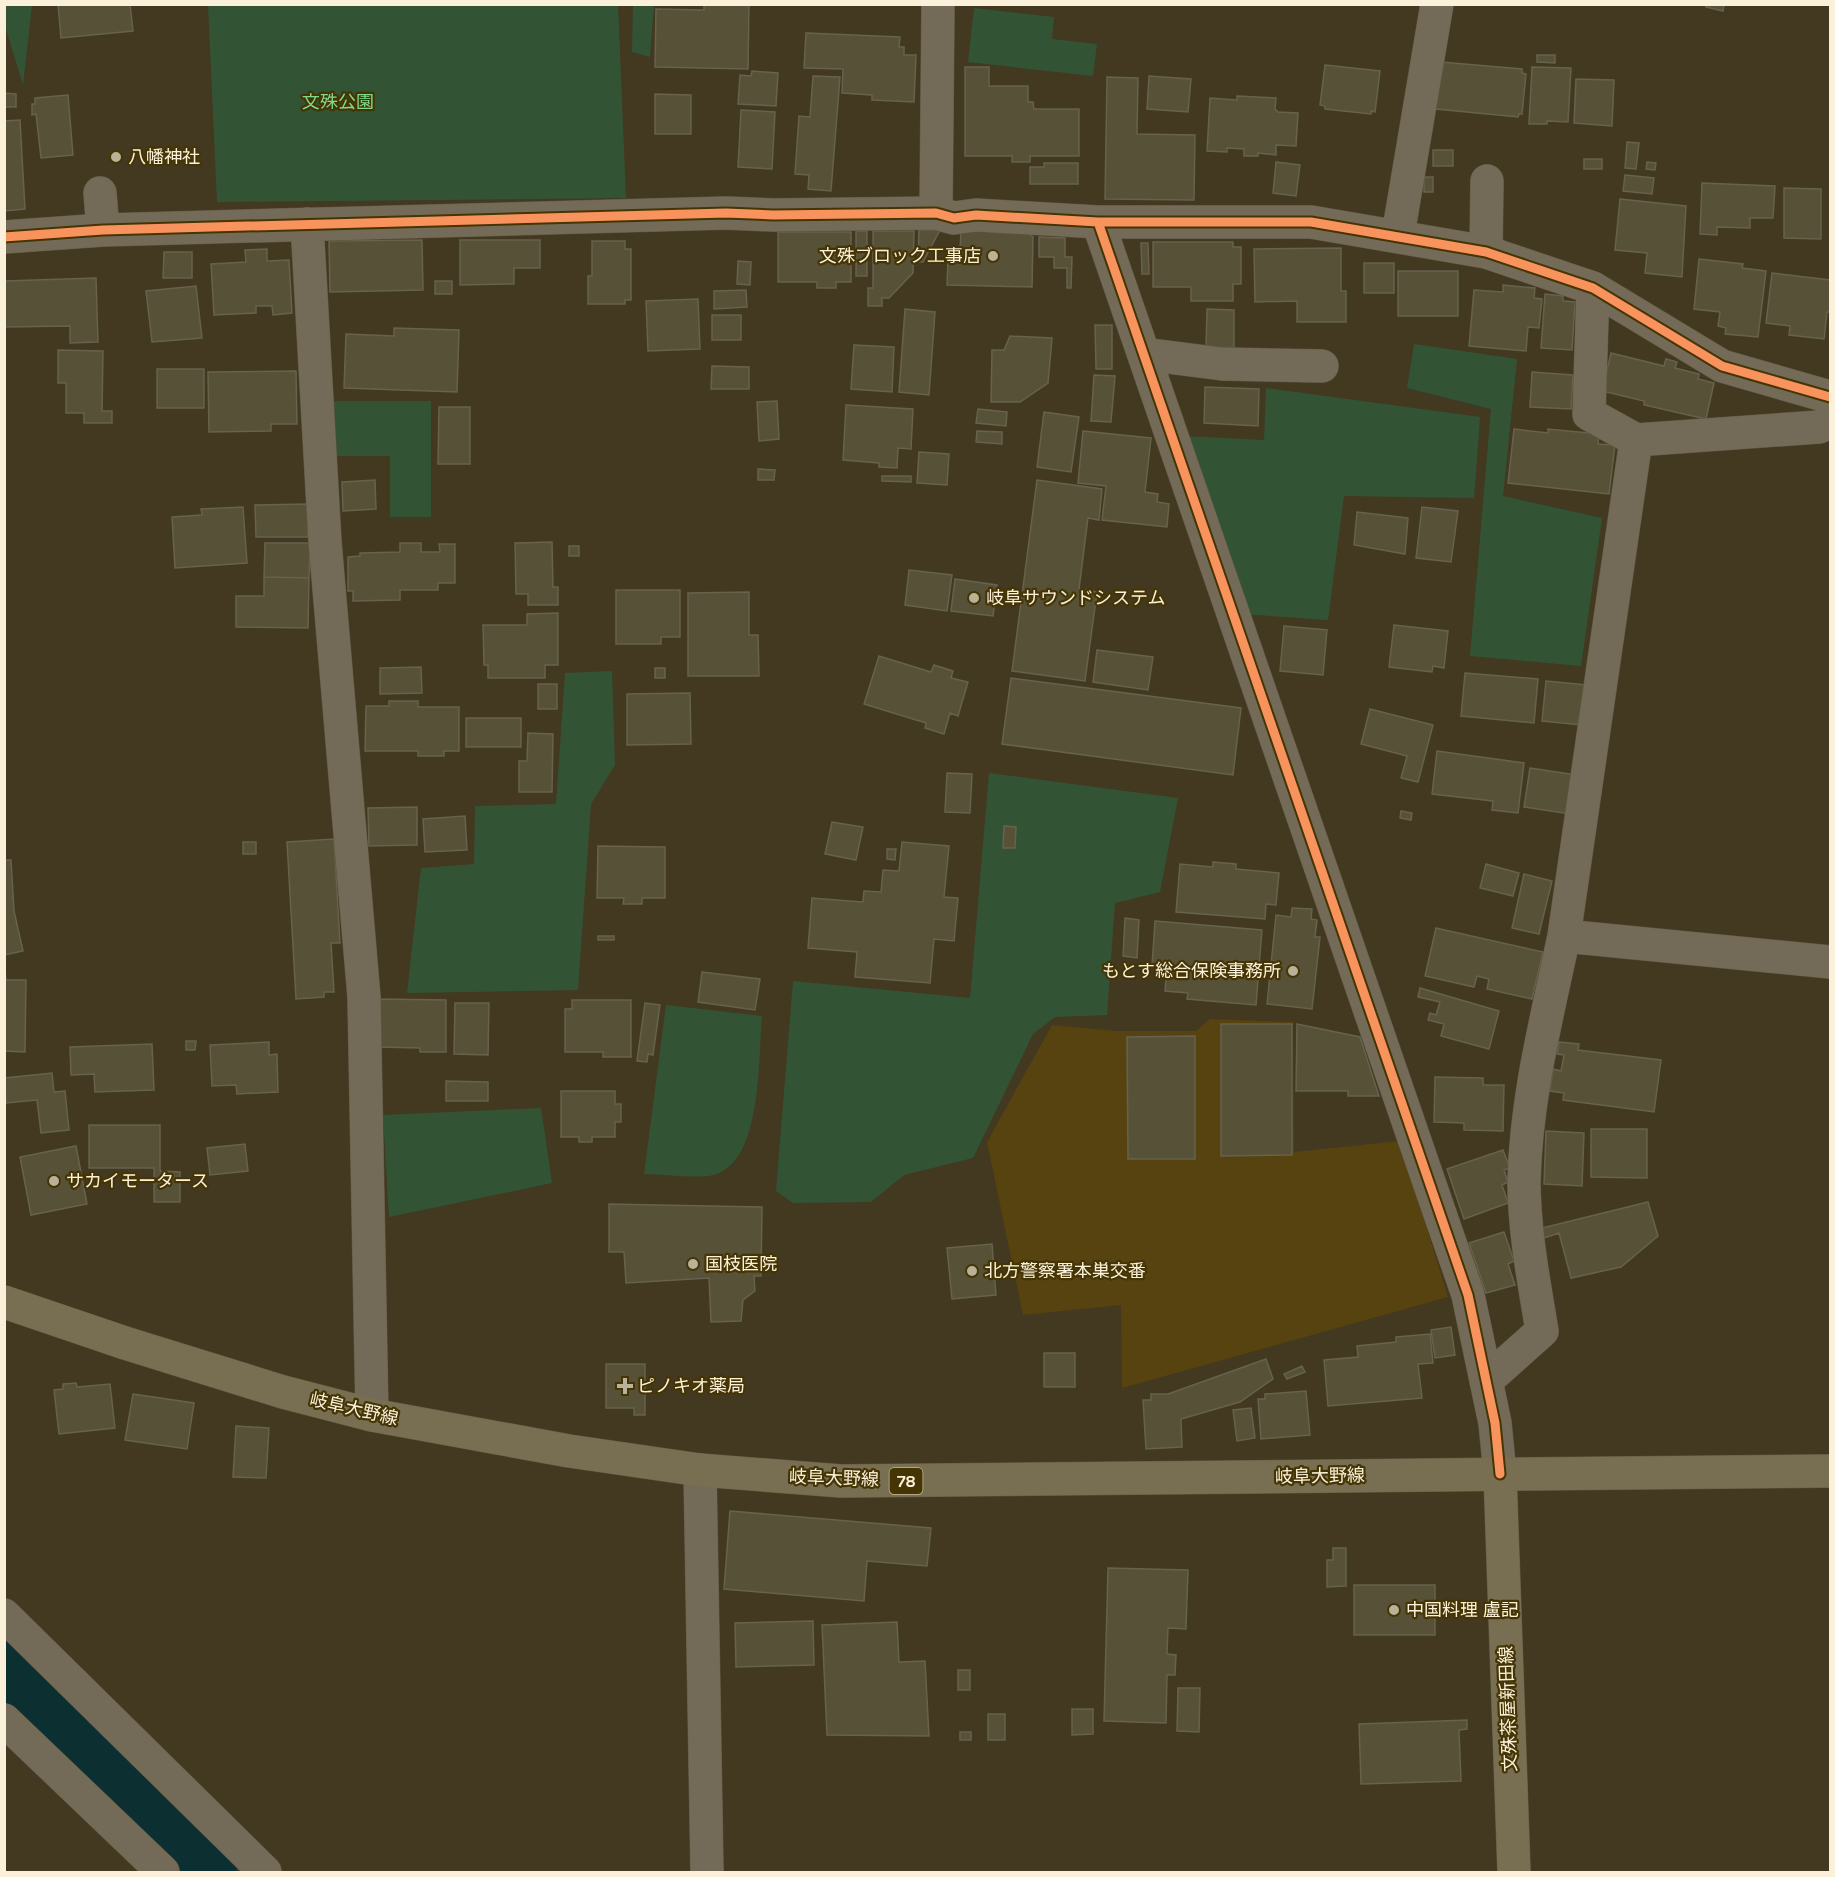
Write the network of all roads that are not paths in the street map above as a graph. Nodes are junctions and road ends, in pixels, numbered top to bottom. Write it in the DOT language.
graph roads {
  1 [pos="938,4"];
  2 [pos="1437,4"];
  3 [pos="1487,181"];
  4 [pos="100,193"];
  5 [pos="936,213"];
  6 [pos="1098,222"];
  7 [pos="307,224"];
  8 [pos="103,230"];
  9 [pos="1398,236"];
  10 [pos="4,237"];
  11 [pos="1486,252"];
  12 [pos="1593,288"];
  13 [pos="1144,354"];
  14 [pos="1322,366"];
  15 [pos="1830,397"];
  16 [pos="1830,422"];
  17 [pos="1636,440"];
  18 [pos="1564,936"];
  19 [pos="1830,962"];
  20 [pos="4,1302"];
  21 [pos="1486,1381"];
  22 [pos="372,1415"];
  23 [pos="700,1470"];
  24 [pos="1830,1471"];
  25 [pos="1500,1474"];
  26 [pos="4,1616"];
  27 [pos="4,1720"];
  28 [pos="163,1872"];
  29 [pos="265,1872"];
  30 [pos="707,1872"];
  31 [pos="1514,1872"];
  1 -- 5 [label="street"];
  2 -- 9 [label="street"];
  3 -- 11 [label="street"];
  4 -- 8 [label="street"];
  5 -- 6 [label="street"];
  5 -- 7 [label="street"];
  6 -- 9 [label="street"];
  6 -- 13 [label="street"];
  7 -- 8 [label="street"];
  7 -- 22 [label="street"];
  8 -- 10 [label="street"];
  9 -- 11 [label="street"];
  11 -- 12 [label="street"];
  12 -- 15 [label="street"];
  12 -- 17 [label="street"];
  13 -- 14 [label="street"];
  13 -- 21 [label="street"];
  16 -- 17 [label="street"];
  17 -- 18 [label="street"];
  18 -- 19 [label="street"];
  18 -- 21 [label="street"];
  20 -- 22 [label="main road, 岐阜大野線 / 78"];
  21 -- 25 [label="street"];
  22 -- 23 [label="main road, 岐阜大野線 / 78"];
  23 -- 25 [label="main road, 岐阜大野線 / 78"];
  23 -- 30 [label="street"];
  24 -- 25 [label="main road, 岐阜大野線 / 78"];
  25 -- 31 [label="main road, 文殊茶屋新田線"];
  26 -- 29 [label="street"];
  27 -- 28 [label="street"];
}
